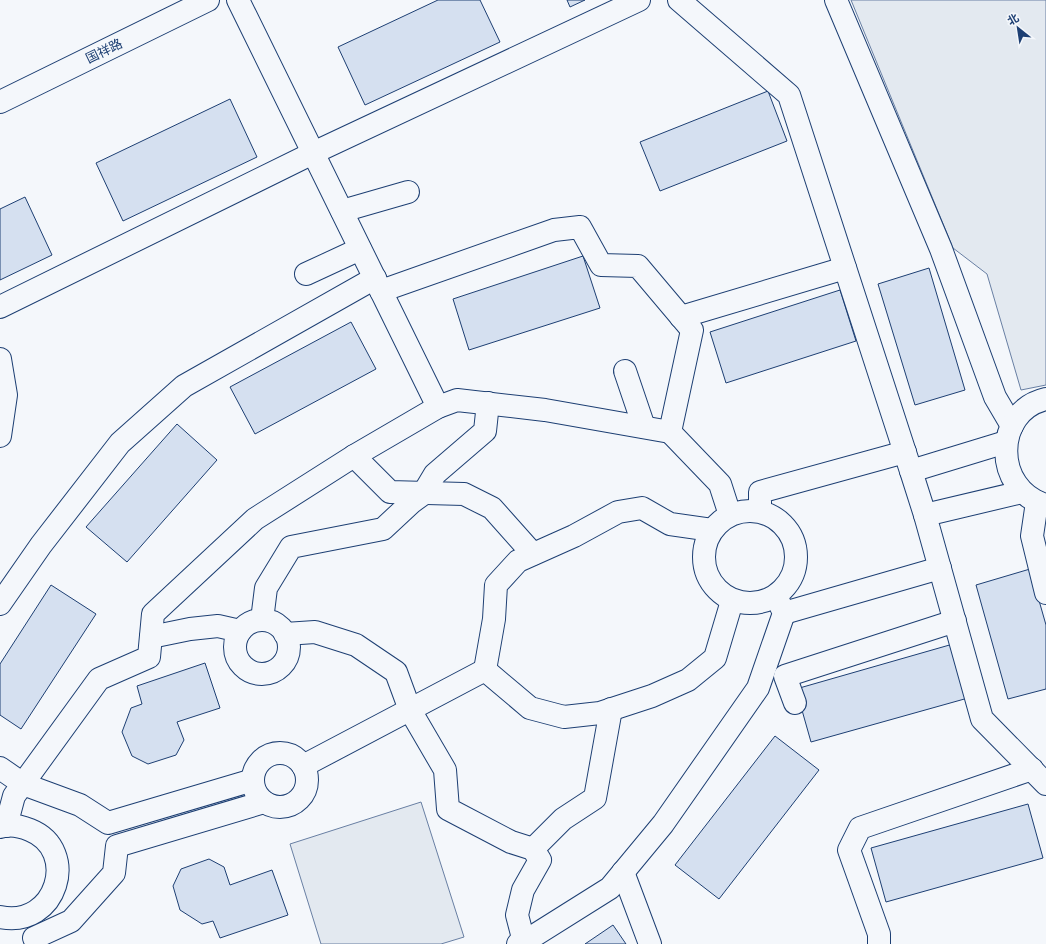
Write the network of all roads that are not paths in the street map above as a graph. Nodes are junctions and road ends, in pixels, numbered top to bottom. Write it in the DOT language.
graph roads {
  1 [pos="208,0"];
  2 [pos="238,0"];
  3 [pos="639,0"];
  4 [pos="679,0"];
  5 [pos="836,0"];
  6 [pos="0,102"];
  7 [pos="313,153"];
  8 [pos="408,192"];
  9 [pos="342,211"];
  10 [pos="360,249"];
  11 [pos="845,268"];
  12 [pos="306,274"];
  13 [pos="378,284"];
  14 [pos="0,307"];
  15 [pos="681,317"];
  16 [pos="0,359"];
  17 [pos="625,371"];
  18 [pos="1046,399"];
  19 [pos="488,403"];
  20 [pos="438,407"];
  21 [pos="644,427"];
  22 [pos="670,432"];
  23 [pos="1009,434"];
  24 [pos="0,436"];
  25 [pos="354,456"];
  26 [pos="908,462"];
  27 [pos="423,494"];
  28 [pos="1035,499"];
  29 [pos="760,511"];
  30 [pos="730,515"];
  31 [pos="925,515"];
  32 [pos="712,530"];
  33 [pos="533,554"];
  34 [pos="940,568"];
  35 [pos="1046,593"];
  36 [pos="732,601"];
  37 [pos="0,604"];
  38 [pos="780,604"];
  39 [pos="262,620"];
  40 [pos="955,621"];
  41 [pos="240,631"];
  42 [pos="285,634"];
  43 [pos="151,636"];
  44 [pos="485,670"];
  45 [pos="795,703"];
  46 [pos="611,709"];
  47 [pos="410,710"];
  48 [pos="303,766"];
  49 [pos="0,768"];
  50 [pos="1039,776"];
  51 [pos="253,780"];
  52 [pos="23,784"];
  53 [pos="264,802"];
  54 [pos="108,823"];
  55 [pos="3,827"];
  56 [pos="117,846"];
  57 [pos="533,849"];
  58 [pos="623,872"];
  59 [pos="30,914"];
  60 [pos="0,917"];
  61 [pos="531,941"];
  62 [pos="32,942"];
  63 [pos="650,944"];
  64 [pos="879,944"];
  1 -- 6 [label="street, 国祥路"];
  2 -- 7 [label="street"];
  3 -- 7 [label="street"];
  4 -- 11 [label="street"];
  5 -- 23 [label="street"];
  7 -- 9 [label="street"];
  7 -- 14 [label="street"];
  8 -- 9 [label="street"];
  9 -- 10 [label="street"];
  10 -- 12 [label="street"];
  10 -- 13 [label="street"];
  11 -- 15 [label="street"];
  11 -- 26 [label="street"];
  13 -- 15 [label="street"];
  13 -- 20 [label="street"];
  13 -- 37 [label="street"];
  15 -- 22 [label="street"];
  16 -- 24 [label="street"];
  17 -- 21 [label="street"];
  18 -- 23 [label="street"];
  19 -- 20 [label="street"];
  19 -- 21 [label="street"];
  19 -- 27 [label="street"];
  20 -- 25 [label="street"];
  21 -- 22 [label="street"];
  22 -- 30 [label="street"];
  23 -- 26 [label="street"];
  23 -- 28 [label="street"];
  25 -- 27 [label="street"];
  25 -- 43 [label="street"];
  26 -- 29 [label="street"];
  26 -- 31 [label="street"];
  27 -- 33 [label="street"];
  27 -- 39 [label="street"];
  28 -- 31 [label="street"];
  28 -- 35 [label="street"];
  29 -- 30 [label="street"];
  29 -- 38 [label="street"];
  30 -- 32 [label="street"];
  31 -- 34 [label="street"];
  32 -- 33 [label="street"];
  32 -- 36 [label="street"];
  33 -- 44 [label="street"];
  34 -- 38 [label="street"];
  34 -- 40 [label="street"];
  36 -- 38 [label="street"];
  36 -- 46 [label="street"];
  38 -- 58 [label="street"];
  39 -- 41 [label="street"];
  39 -- 42 [label="street"];
  40 -- 45 [label="street"];
  40 -- 50 [label="street"];
  41 -- 42 [label="street"];
  41 -- 43 [label="street"];
  42 -- 47 [label="street"];
  43 -- 52 [label="street"];
  44 -- 46 [label="street"];
  44 -- 47 [label="street"];
  46 -- 57 [label="street"];
  47 -- 48 [label="street"];
  47 -- 57 [label="street"];
  48 -- 51 [label="street"];
  48 -- 53 [label="street"];
  49 -- 52 [label="street"];
  50 -- 64 [label="street"];
  51 -- 53 [label="street"];
  51 -- 54 [label="street"];
  52 -- 54 [label="street"];
  52 -- 55 [label="street"];
  53 -- 56 [label="street"];
  54 -- 56 [label="street"];
  55 -- 59 [label="street"];
  56 -- 62 [label="street"];
  57 -- 61 [label="street"];
  58 -- 61 [label="street"];
  58 -- 63 [label="street"];
  59 -- 60 [label="street"];
  59 -- 62 [label="street"];
}
